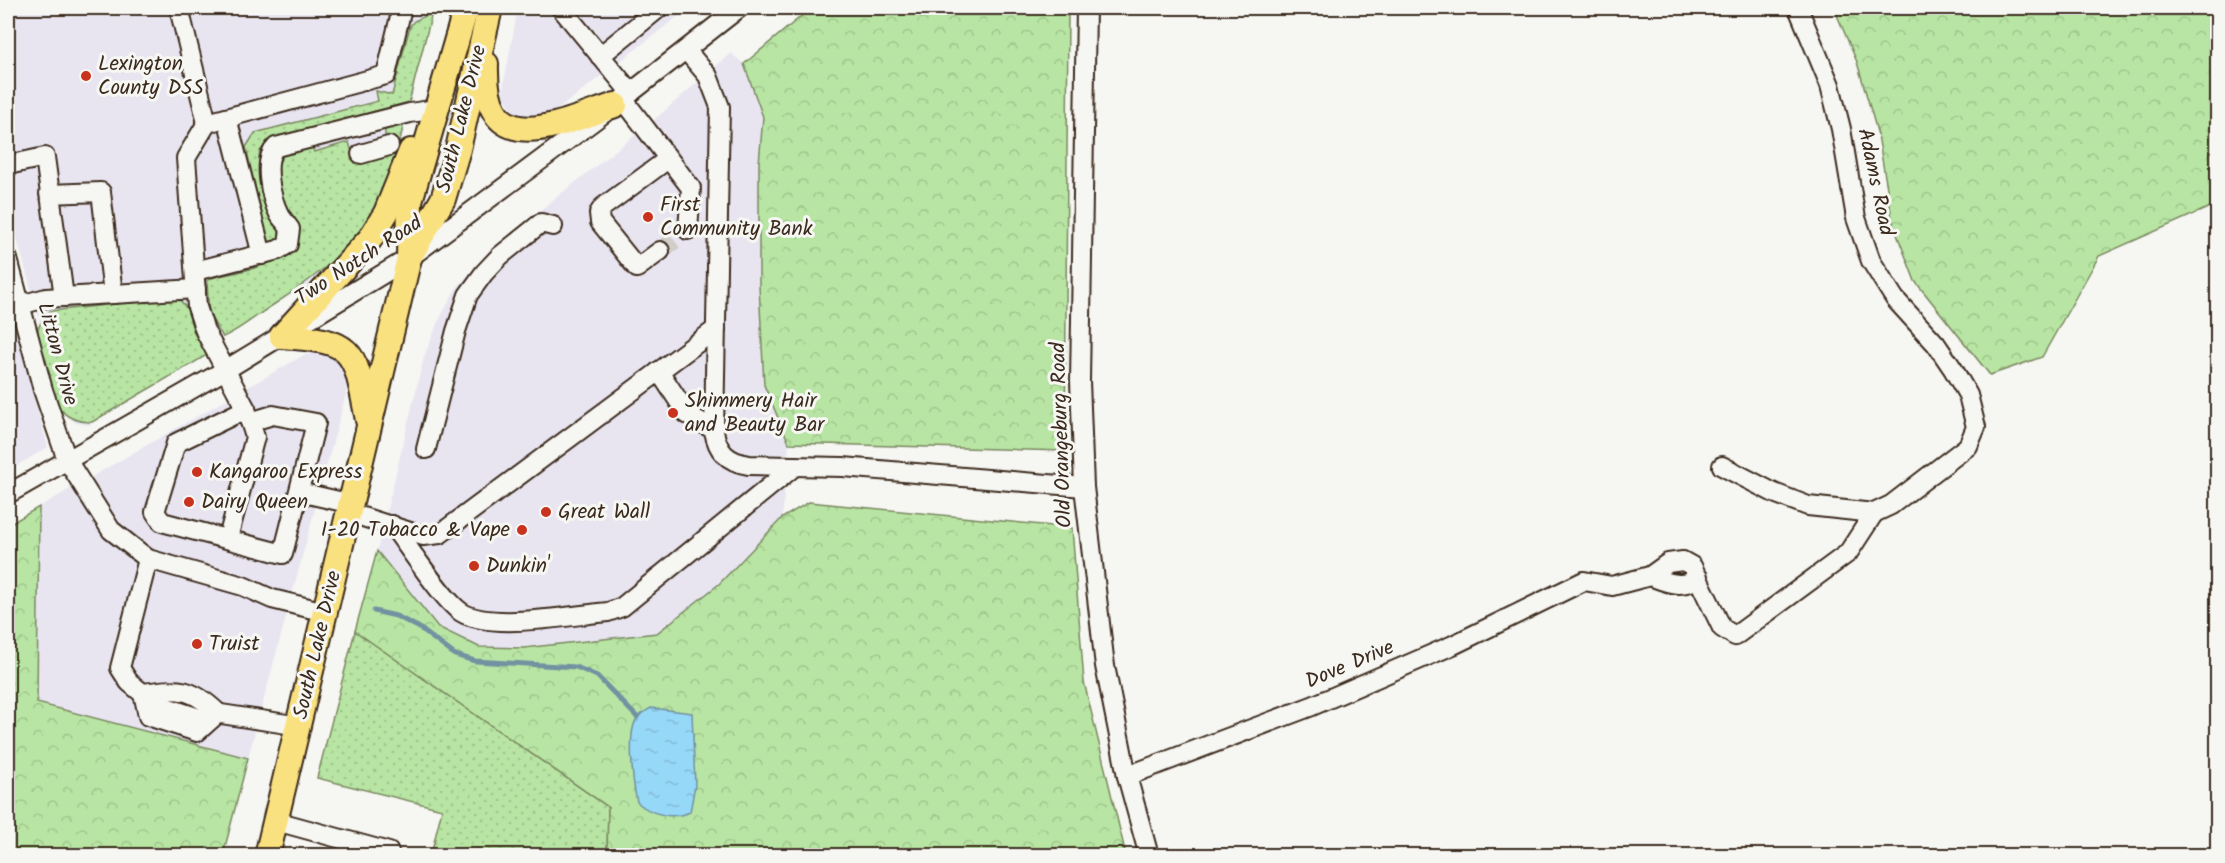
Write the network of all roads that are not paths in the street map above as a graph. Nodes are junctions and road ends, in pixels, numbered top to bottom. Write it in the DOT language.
graph roads {
  1 [pos="179,8"];
  2 [pos="402,8"];
  3 [pos="561,8"];
  4 [pos="659,8"];
  5 [pos="739,8"];
  6 [pos="1086,8"];
  7 [pos="1798,8"];
  8 [pos="481,11"];
  9 [pos="686,50"];
  10 [pos="600,56"];
  11 [pos="623,99"];
  12 [pos="436,109"];
  13 [pos="227,118"];
  14 [pos="371,122"];
  15 [pos="207,123"];
  16 [pos="376,150"];
  17 [pos="669,159"];
  18 [pos="8,165"];
  19 [pos="50,194"];
  20 [pos="554,226"];
  21 [pos="718,234"];
  22 [pos="660,251"];
  23 [pos="261,255"];
  24 [pos="409,258"];
  25 [pos="8,259"];
  26 [pos="195,280"];
  27 [pos="113,294"];
  28 [pos="64,297"];
  29 [pos="17,311"];
  30 [pos="716,329"];
  31 [pos="282,336"];
  32 [pos="226,369"];
  33 [pos="659,371"];
  34 [pos="248,416"];
  35 [pos="370,429"];
  36 [pos="714,430"];
  37 [pos="426,449"];
  38 [pos="67,460"];
  39 [pos="795,466"];
  40 [pos="1722,466"];
  41 [pos="1084,486"];
  42 [pos="299,492"];
  43 [pos="8,494"];
  44 [pos="351,509"];
  45 [pos="1874,513"];
  46 [pos="392,525"];
  47 [pos="228,538"];
  48 [pos="148,558"];
  49 [pos="325,612"];
  50 [pos="143,693"];
  51 [pos="218,713"];
  52 [pos="300,726"];
  53 [pos="1127,776"];
  54 [pos="276,821"];
  55 [pos="389,852"];
  56 [pos="267,855"];
  57 [pos="1149,855"];
  1 -- 15 [label="street"];
  2 -- 13 [label="street"];
  3 -- 10 [label="street"];
  4 -- 10 [label="street"];
  5 -- 9 [label="street, Two Notch Road"];
  6 -- 41 [label="street, Old Orangeburg Road"];
  7 -- 45 [label="street, Adams Road"];
  8 -- 11 [label="main road"];
  8 -- 12 [label="main road, South Lake Drive"];
  8 -- 24 [label="main road, South Lake Drive"];
  9 -- 11 [label="street, Two Notch Road"];
  9 -- 21 [label="street"];
  10 -- 11 [label="street"];
  11 -- 17 [label="street"];
  11 -- 24 [label="street, Two Notch Road"];
  12 -- 14 [label="street"];
  12 -- 24 [label="main road, South Lake Drive"];
  12 -- 31 [label="main road"];
  13 -- 15 [label="street"];
  13 -- 23 [label="street"];
  14 -- 16 [label="street"];
  14 -- 23 [label="street"];
  15 -- 26 [label="street"];
  17 -- 21 [label="street"];
  17 -- 22 [label="street"];
  18 -- 19 [label="street"];
  19 -- 27 [label="street"];
  19 -- 28 [label="street"];
  20 -- 37 [label="street"];
  21 -- 30 [label="street"];
  23 -- 26 [label="street"];
  24 -- 31 [label="street, Two Notch Road"];
  24 -- 35 [label="main road, South Lake Drive"];
  25 -- 29 [label="street, Litton Drive"];
  26 -- 27 [label="street"];
  26 -- 32 [label="street"];
  27 -- 28 [label="street"];
  28 -- 29 [label="street"];
  29 -- 38 [label="street, Litton Drive"];
  30 -- 33 [label="street"];
  30 -- 36 [label="street"];
  31 -- 32 [label="street, Two Notch Road"];
  31 -- 35 [label="main road"];
  32 -- 34 [label="street"];
  32 -- 38 [label="street, Two Notch Road"];
  33 -- 36 [label="street"];
  33 -- 46 [label="street"];
  34 -- 42 [label="street"];
  34 -- 47 [label="street"];
  34 -- 47 [label="street"];
  35 -- 44 [label="main road, South Lake Drive"];
  36 -- 39 [label="street"];
  38 -- 43 [label="street, Two Notch Road"];
  38 -- 48 [label="street, Litton Drive"];
  39 -- 41 [label="street"];
  39 -- 46 [label="street"];
  40 -- 45 [label="street"];
  41 -- 53 [label="street, Old Orangeburg Road"];
  42 -- 44 [label="street"];
  42 -- 47 [label="street"];
  44 -- 46 [label="street"];
  44 -- 49 [label="main road, South Lake Drive"];
  45 -- 53 [label="street, Dove Drive"];
  48 -- 49 [label="street"];
  48 -- 50 [label="street"];
  49 -- 52 [label="main road, South Lake Drive"];
  50 -- 51 [label="street"];
  50 -- 51 [label="street"];
  51 -- 52 [label="street"];
  52 -- 54 [label="main road, South Lake Drive"];
  53 -- 57 [label="street, Old Orangeburg Road"];
  54 -- 55 [label="street"];
  54 -- 56 [label="main road, South Lake Drive"];
}
